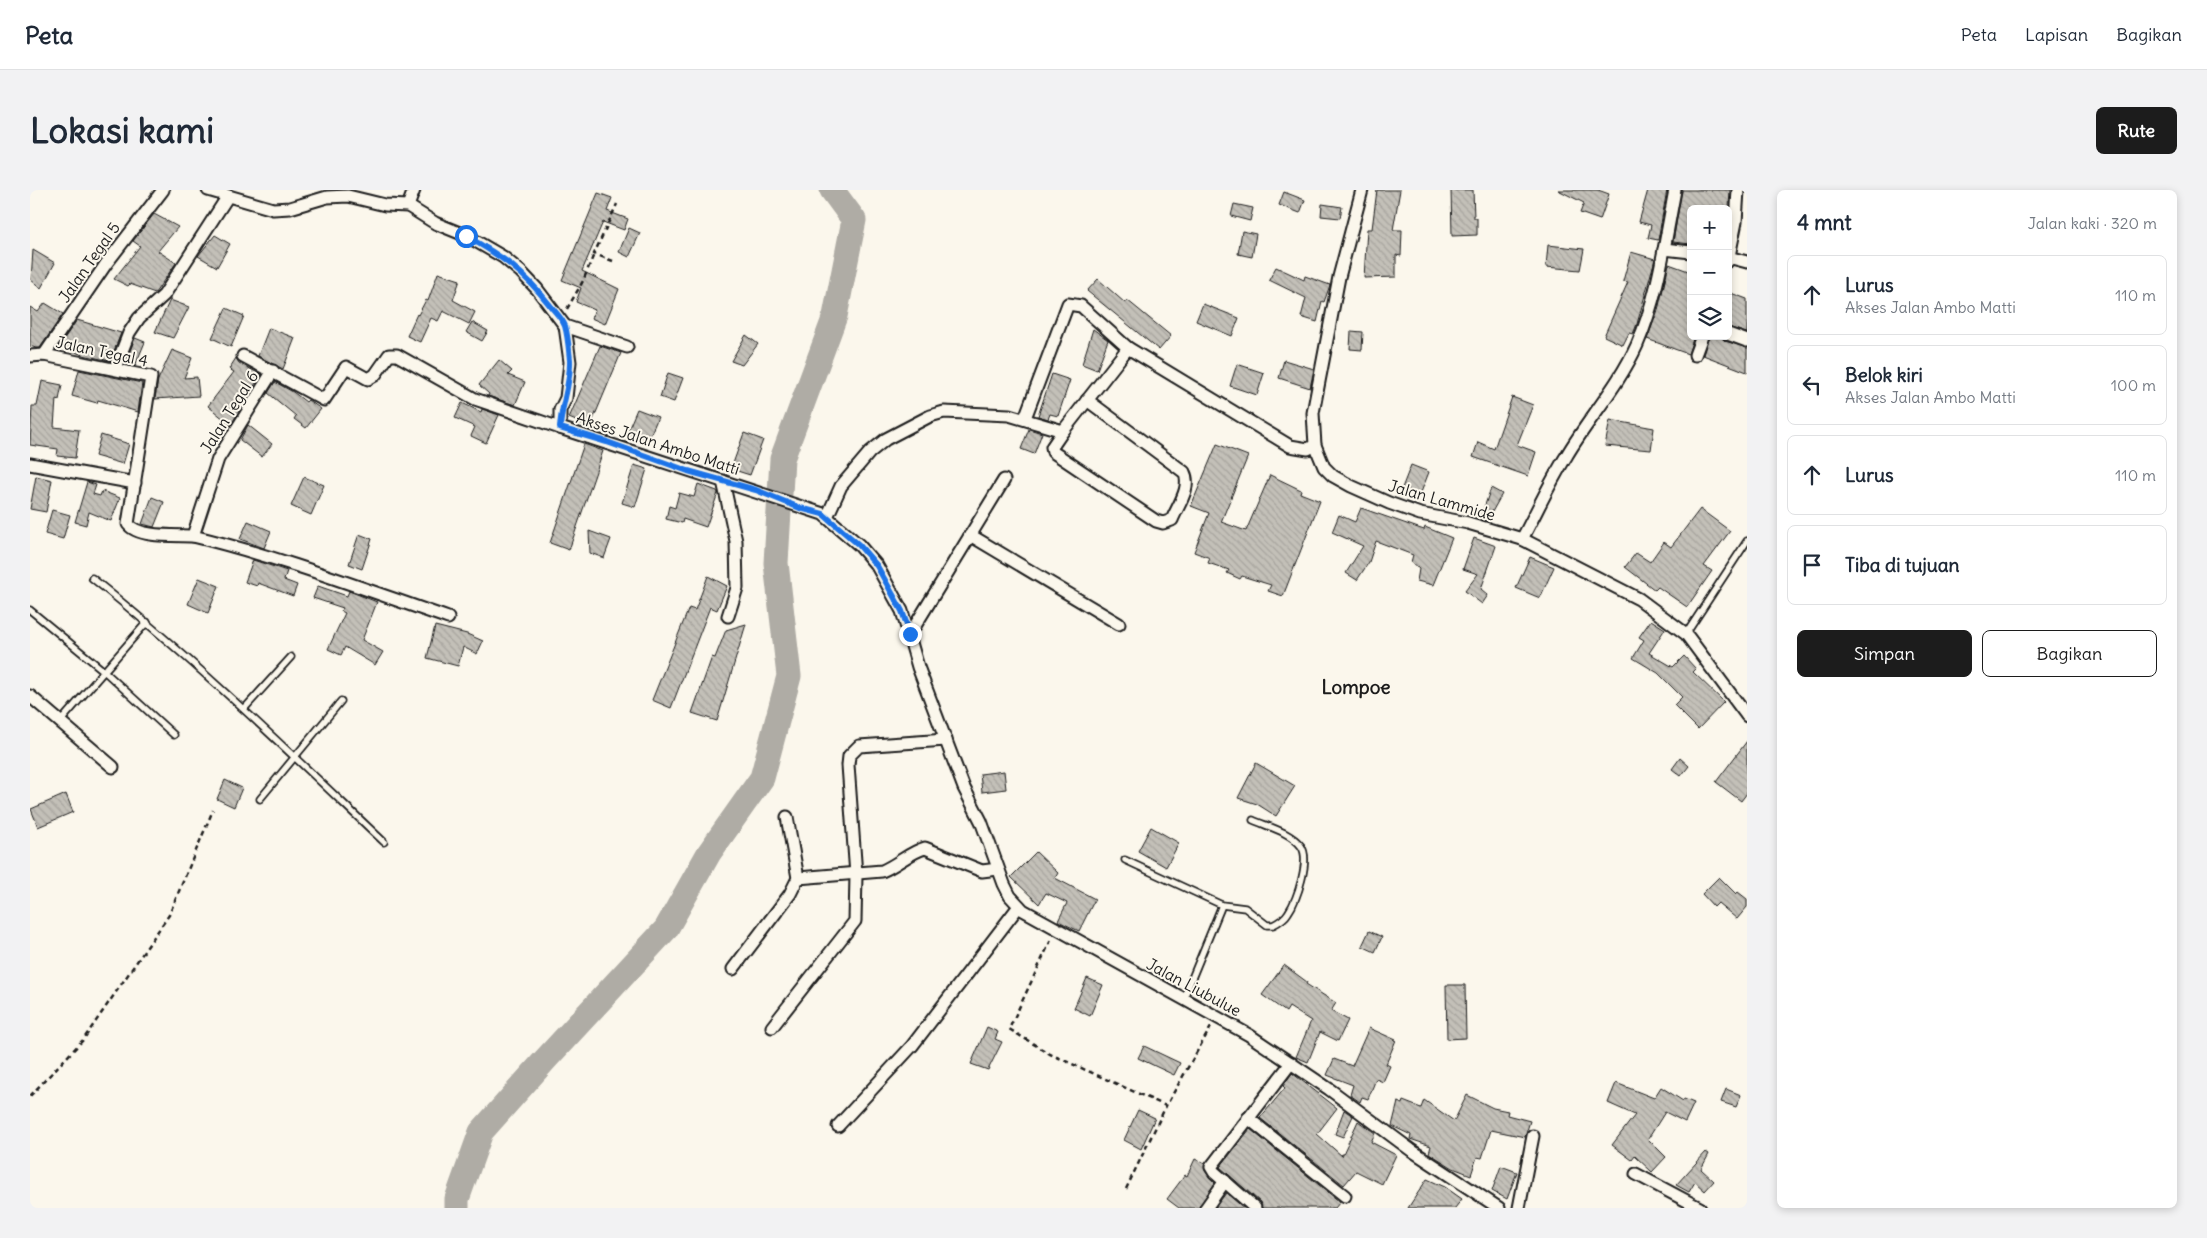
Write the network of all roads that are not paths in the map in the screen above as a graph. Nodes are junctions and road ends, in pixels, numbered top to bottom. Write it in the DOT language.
graph roads {
  1 [pos="163,190"];
  2 [pos="208,190"];
  3 [pos="414,190"];
  4 [pos="1362,190"];
  5 [pos="1675,190"];
  6 [pos="1738,190"];
  7 [pos="228,196"];
  8 [pos="408,206"];
  9 [pos="1664,249"];
  10 [pos="1731,250"];
  11 [pos="1687,252"];
  12 [pos="1732,259"];
  13 [pos="1747,262"];
  14 [pos="563,323"];
  15 [pos="1732,335"];
  16 [pos="1701,340"];
  17 [pos="1747,341"];
  18 [pos="627,347"];
  19 [pos="1128,348"];
  20 [pos="44,355"];
  21 [pos="1695,355"];
  22 [pos="30,356"];
  23 [pos="243,356"];
  24 [pos="115,369"];
  25 [pos="273,372"];
  26 [pos="1087,400"];
  27 [pos="1025,418"];
  28 [pos="560,428"];
  29 [pos="1063,431"];
  30 [pos="1315,445"];
  31 [pos="30,464"];
  32 [pos="1004,480"];
  33 [pos="723,481"];
  34 [pos="135,483"];
  35 [pos="827,517"];
  36 [pos="970,535"];
  37 [pos="193,536"];
  38 [pos="1522,539"];
  39 [pos="1747,541"];
  40 [pos="92,578"];
  41 [pos="30,610"];
  42 [pos="728,616"];
  43 [pos="448,618"];
  44 [pos="147,622"];
  45 [pos="1119,624"];
  46 [pos="910,634"];
  47 [pos="1686,634"];
  48 [pos="291,657"];
  49 [pos="104,671"];
  50 [pos="30,696"];
  51 [pos="341,701"];
  52 [pos="244,709"];
  53 [pos="1747,716"];
  54 [pos="60,722"];
  55 [pos="174,735"];
  56 [pos="946,740"];
  57 [pos="294,756"];
  58 [pos="113,767"];
  59 [pos="260,799"];
  60 [pos="787,817"];
  61 [pos="1253,820"];
  62 [pos="384,842"];
  63 [pos="1125,860"];
  64 [pos="998,869"];
  65 [pos="856,875"];
  66 [pos="798,878"];
  67 [pos="1222,905"];
  68 [pos="1019,906"];
  69 [pos="733,969"];
  70 [pos="1183,1000"];
  71 [pos="772,1027"];
  72 [pos="1291,1063"];
  73 [pos="1248,1118"];
  74 [pos="838,1126"];
  75 [pos="1533,1136"];
  76 [pos="1636,1174"];
  77 [pos="1225,1181"];
  78 [pos="1345,1196"];
  79 [pos="1206,1208"];
  80 [pos="1255,1208"];
  81 [pos="1499,1208"];
  82 [pos="1519,1208"];
  83 [pos="1700,1208"];
  1 -- 20 [label="street, Jalan Tegal 5"];
  2 -- 7 [label="street"];
  3 -- 8 [label="street"];
  4 -- 30 [label="street, Jalan Lammide"];
  5 -- 9 [label="street"];
  6 -- 10 [label="street"];
  7 -- 8 [label="street"];
  7 -- 24 [label="street"];
  8 -- 14 [label="street"];
  9 -- 11 [label="street"];
  9 -- 38 [label="street"];
  12 -- 13 [label="street"];
  14 -- 18 [label="street"];
  14 -- 28 [label="street, Akses Jalan Ambo Matti"];
  15 -- 17 [label="street"];
  16 -- 21 [label="street"];
  19 -- 26 [label="street"];
  19 -- 27 [label="street"];
  19 -- 30 [label="street"];
  20 -- 22 [label="street, Jalan Tegal 4"];
  20 -- 24 [label="street, Jalan Tegal 4"];
  23 -- 25 [label="street"];
  24 -- 34 [label="street, Jalan Tegal 4"];
  25 -- 28 [label="street"];
  25 -- 37 [label="street, Jalan Tegal 6"];
  26 -- 29 [label="street"];
  26 -- 29 [label="street"];
  27 -- 29 [label="street"];
  27 -- 35 [label="street"];
  28 -- 33 [label="street, Akses Jalan Ambo Matti"];
  30 -- 38 [label="street, Jalan Lammide"];
  31 -- 34 [label="street"];
  32 -- 36 [label="street"];
  33 -- 35 [label="street, Akses Jalan Ambo Matti"];
  33 -- 42 [label="street"];
  34 -- 37 [label="street"];
  35 -- 46 [label="street, Jalan Liubulue"];
  36 -- 45 [label="street"];
  36 -- 46 [label="street"];
  37 -- 43 [label="street"];
  38 -- 47 [label="street, Jalan Lammide"];
  39 -- 47 [label="lane"];
  40 -- 44 [label="lane"];
  41 -- 49 [label="lane"];
  44 -- 49 [label="lane"];
  44 -- 52 [label="lane"];
  46 -- 56 [label="street, Jalan Liubulue"];
  47 -- 53 [label="street, Jalan Lammide"];
  48 -- 52 [label="lane"];
  49 -- 54 [label="lane"];
  49 -- 55 [label="lane"];
  50 -- 54 [label="street"];
  51 -- 57 [label="lane"];
  52 -- 57 [label="lane"];
  54 -- 58 [label="street"];
  56 -- 64 [label="street, Jalan Liubulue"];
  56 -- 65 [label="street"];
  57 -- 59 [label="lane"];
  57 -- 62 [label="lane"];
  60 -- 66 [label="street"];
  61 -- 67 [label="lane"];
  63 -- 67 [label="lane"];
  64 -- 65 [label="street"];
  64 -- 68 [label="street, Jalan Liubulue"];
  65 -- 66 [label="street"];
  65 -- 71 [label="street"];
  66 -- 69 [label="street"];
  67 -- 70 [label="lane"];
  68 -- 70 [label="street, Jalan Liubulue"];
  68 -- 74 [label="street"];
  70 -- 72 [label="street, Jalan Liubulue"];
  72 -- 73 [label="street"];
  72 -- 81 [label="street, Jalan Liubulue"];
  73 -- 77 [label="street"];
  73 -- 78 [label="street"];
  75 -- 82 [label="street"];
  76 -- 83 [label="street"];
  77 -- 79 [label="street"];
  77 -- 80 [label="street"];
}
